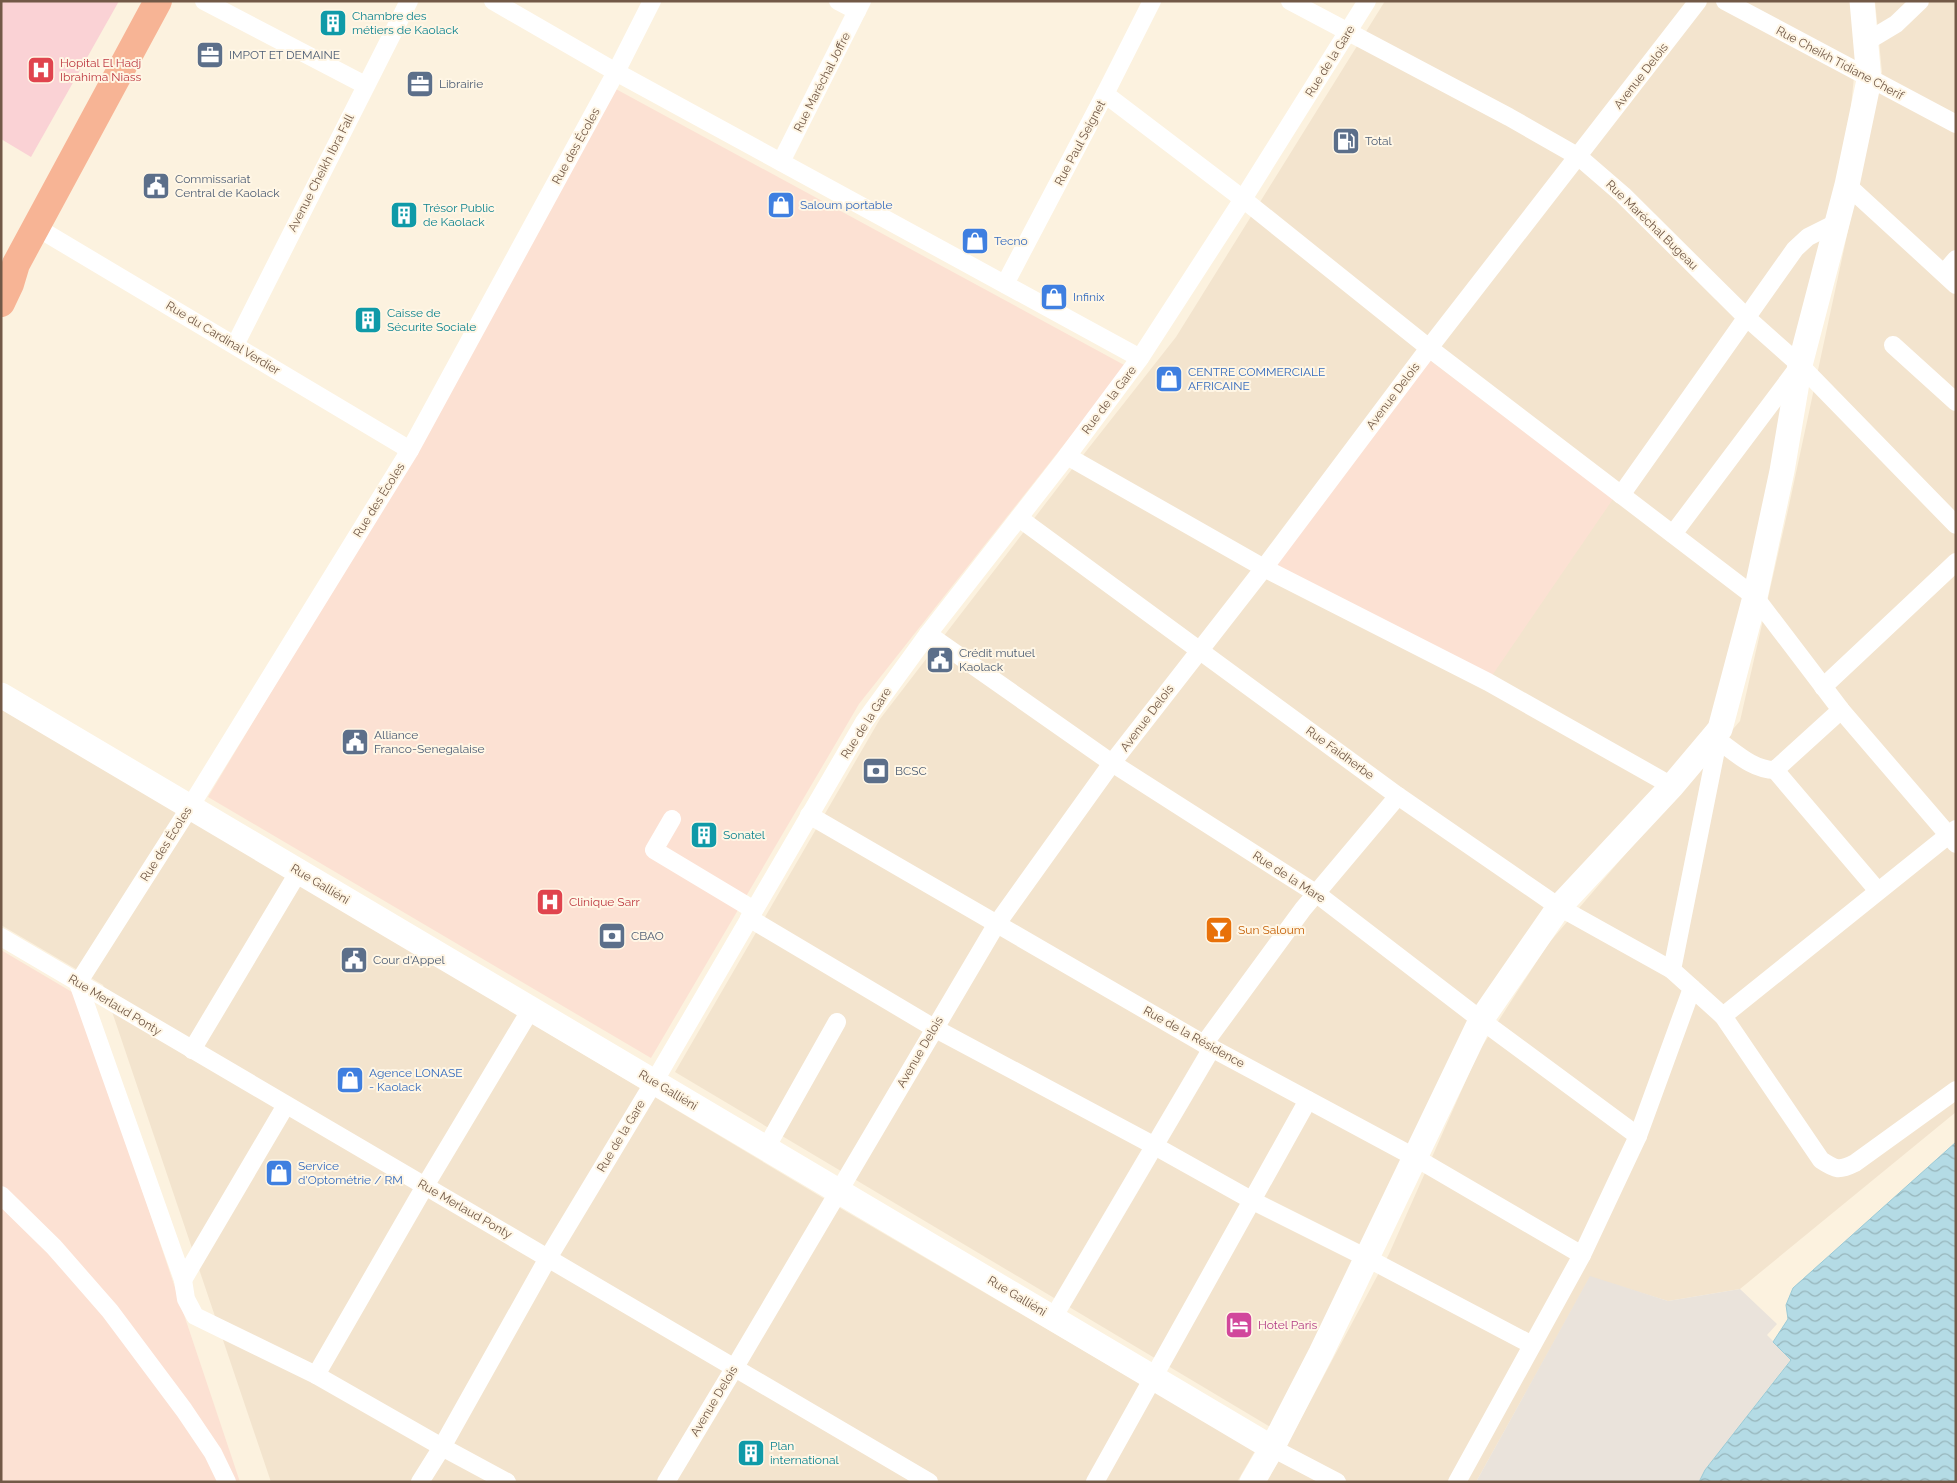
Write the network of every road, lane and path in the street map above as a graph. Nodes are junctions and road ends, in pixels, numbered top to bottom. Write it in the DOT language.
graph roads {
  1 [pos="158,1"];
  2 [pos="204,1"];
  3 [pos="409,1"];
  4 [pos="493,1"];
  5 [pos="652,1"];
  6 [pos="838,1"];
  7 [pos="1152,1"];
  8 [pos="1290,1"];
  9 [pos="1367,1"];
  10 [pos="1698,1"];
  11 [pos="1725,1"];
  12 [pos="1862,1"];
  13 [pos="1920,1"];
  14 [pos="860,6"];
  15 [pos="1348,33"];
  16 [pos="1866,42"];
  17 [pos="616,72"];
  18 [pos="1870,80"];
  19 [pos="365,86"];
  20 [pos="1106,94"];
  21 [pos="1956,124"];
  22 [pos="1579,157"];
  23 [pos="781,162"];
  24 [pos="1847,185"];
  25 [pos="1243,199"];
  26 [pos="1836,223"];
  27 [pos="36,227"];
  28 [pos="1956,259"];
  29 [pos="8,270"];
  30 [pos="1950,279"];
  31 [pos="1005,284"];
  32 [pos="1,303"];
  33 [pos="1746,317"];
  34 [pos="234,345"];
  35 [pos="1893,345"];
  36 [pos="1429,348"];
  37 [pos="1140,358"];
  38 [pos="1800,365"];
  39 [pos="1956,402"];
  40 [pos="410,450"];
  41 [pos="1068,456"];
  42 [pos="1621,495"];
  43 [pos="1020,518"];
  44 [pos="1956,525"];
  45 [pos="1672,534"];
  46 [pos="1956,562"];
  47 [pos="1264,568"];
  48 [pos="1755,597"];
  49 [pos="928,634"];
  50 [pos="1199,650"];
  51 [pos="1823,687"];
  52 [pos="1,695"];
  53 [pos="1841,710"];
  54 [pos="1719,735"];
  55 [pos="1112,763"];
  56 [pos="1775,770"];
  57 [pos="1672,786"];
  58 [pos="1398,796"];
  59 [pos="190,807"];
  60 [pos="809,815"];
  61 [pos="672,819"];
  62 [pos="1953,836"];
  63 [pos="299,871"];
  64 [pos="1878,891"];
  65 [pos="1317,894"];
  66 [pos="1559,907"];
  67 [pos="752,914"];
  68 [pos="996,925"];
  69 [pos="1,937"];
  70 [pos="1672,970"];
  71 [pos="78,983"];
  72 [pos="1692,988"];
  73 [pos="531,1009"];
  74 [pos="1723,1016"];
  75 [pos="1481,1020"];
  76 [pos="837,1022"];
  77 [pos="934,1028"];
  78 [pos="1208,1046"];
  79 [pos="192,1050"];
  80 [pos="654,1082"];
  81 [pos="1956,1090"];
  82 [pos="1308,1100"];
  83 [pos="286,1105"];
  84 [pos="1638,1136"];
  85 [pos="1153,1145"];
  86 [pos="766,1148"];
  87 [pos="1416,1158"];
  88 [pos="425,1186"];
  89 [pos="838,1191"];
  90 [pos="1,1195"];
  91 [pos="1253,1201"];
  92 [pos="1582,1255"];
  93 [pos="548,1258"];
  94 [pos="1367,1258"];
  95 [pos="183,1280"];
  96 [pos="1053,1318"];
  97 [pos="1532,1345"];
  98 [pos="735,1367"];
  99 [pos="316,1375"];
  100 [pos="1154,1378"];
  101 [pos="442,1447"];
  102 [pos="1272,1448"];
  103 [pos="227,1482"];
  104 [pos="420,1482"];
  105 [pos="507,1482"];
  106 [pos="666,1482"];
  107 [pos="929,1482"];
  108 [pos="1095,1482"];
  109 [pos="1252,1482"];
  110 [pos="1337,1482"];
  111 [pos="1456,1482"];
  1 -- 27 [label="highway"];
  2 -- 19 [label="street"];
  3 -- 19 [label="street, Avenue Cheikh Ibra Fall"];
  4 -- 17 [label="street"];
  5 -- 17 [label="street, Rue des Écoles"];
  6 -- 14 [label="street"];
  7 -- 20 [label="street, Rue Paul Seignet"];
  8 -- 15 [label="street, Rue Maréchal Bugeau"];
  9 -- 15 [label="street, Rue de la Gare"];
  10 -- 22 [label="street, Avenue Delois"];
  11 -- 18 [label="street, Rue Cheikh Tidiane Cherif"];
  12 -- 16 [label="street"];
  13 -- 16 [label="street"];
  14 -- 23 [label="street, Rue Maréchal Joffre"];
  15 -- 22 [label="street, Rue Maréchal Bugeau"];
  15 -- 25 [label="street, Rue de la Gare"];
  16 -- 18 [label="street"];
  17 -- 23 [label="street"];
  17 -- 40 [label="street, Rue des Écoles"];
  18 -- 21 [label="street, Rue Cheikh Tidiane Cherif"];
  18 -- 24 [label="street"];
  19 -- 34 [label="street, Avenue Cheikh Ibra Fall"];
  20 -- 25 [label="street"];
  20 -- 31 [label="street, Rue Paul Seignet"];
  22 -- 33 [label="street, Rue Maréchal Bugeau"];
  22 -- 36 [label="street, Avenue Delois"];
  23 -- 31 [label="street"];
  24 -- 26 [label="street"];
  24 -- 30 [label="street"];
  25 -- 36 [label="street"];
  25 -- 37 [label="street, Rue de la Gare"];
  26 -- 33 [label="street"];
  26 -- 38 [label="street"];
  27 -- 29 [label="highway"];
  27 -- 34 [label="street, Rue du Cardinal Verdier"];
  28 -- 30 [label="street"];
  29 -- 32 [label="highway"];
  31 -- 37 [label="street"];
  33 -- 38 [label="street, Rue Maréchal Bugeau"];
  33 -- 42 [label="street"];
  34 -- 40 [label="street, Rue du Cardinal Verdier"];
  35 -- 39 [label="street"];
  36 -- 42 [label="street"];
  36 -- 47 [label="street, Avenue Delois"];
  37 -- 41 [label="street, Rue de la Gare"];
  38 -- 44 [label="street, Rue Maréchal Bugeau"];
  38 -- 45 [label="street"];
  38 -- 48 [label="street"];
  40 -- 59 [label="street, Rue des Écoles"];
  41 -- 43 [label="street, Rue de la Gare"];
  41 -- 47 [label="street"];
  42 -- 45 [label="street"];
  43 -- 49 [label="street, Rue de la Gare"];
  43 -- 50 [label="street, Rue Faidherbe"];
  45 -- 48 [label="street"];
  46 -- 51 [label="street"];
  47 -- 50 [label="street, Avenue Delois"];
  47 -- 57 [label="street"];
  48 -- 51 [label="street"];
  48 -- 54 [label="street"];
  49 -- 55 [label="street, Rue de la Mare"];
  49 -- 60 [label="street, Rue de la Gare"];
  50 -- 55 [label="street, Avenue Delois"];
  50 -- 58 [label="street, Rue Faidherbe"];
  51 -- 53 [label="street"];
  52 -- 59 [label="street, Rue Galliéni"];
  53 -- 56 [label="street"];
  53 -- 62 [label="street"];
  54 -- 56 [label="street"];
  54 -- 57 [label="street"];
  54 -- 70 [label="street"];
  55 -- 65 [label="street, Rue de la Mare"];
  55 -- 68 [label="street, Avenue Delois"];
  56 -- 64 [label="street"];
  57 -- 66 [label="street"];
  58 -- 65 [label="street"];
  58 -- 66 [label="street, Rue Faidherbe"];
  59 -- 63 [label="street, Rue Galliéni"];
  59 -- 71 [label="street, Rue des Écoles"];
  60 -- 67 [label="street, Rue de la Gare"];
  60 -- 68 [label="street, Rue de la Résidence"];
  61 -- 67 [label="street"];
  62 -- 64 [label="street"];
  63 -- 73 [label="street, Rue Galliéni"];
  63 -- 79 [label="street"];
  64 -- 74 [label="street"];
  65 -- 75 [label="street, Rue de la Mare"];
  65 -- 78 [label="street"];
  66 -- 70 [label="street, Rue Faidherbe"];
  66 -- 75 [label="street"];
  67 -- 77 [label="street"];
  67 -- 80 [label="street, Rue de la Gare"];
  68 -- 77 [label="street, Avenue Delois"];
  68 -- 78 [label="street, Rue de la Résidence"];
  69 -- 71 [label="street, Rue Merlaud Ponty"];
  70 -- 72 [label="street, Rue Faidherbe"];
  71 -- 79 [label="street, Rue Merlaud Ponty"];
  71 -- 95 [label="street"];
  72 -- 74 [label="street, Rue Faidherbe"];
  72 -- 84 [label="street"];
  73 -- 80 [label="street, Rue Galliéni"];
  73 -- 88 [label="street"];
  74 -- 81 [label="street, Rue Faidherbe"];
  75 -- 84 [label="street, Rue de la Mare"];
  75 -- 87 [label="street"];
  76 -- 86 [label="street"];
  77 -- 85 [label="street"];
  77 -- 89 [label="street, Avenue Delois"];
  78 -- 82 [label="street, Rue de la Résidence"];
  78 -- 85 [label="street"];
  79 -- 83 [label="street, Rue Merlaud Ponty"];
  80 -- 86 [label="street, Rue Galliéni"];
  80 -- 93 [label="street, Rue de la Gare"];
  82 -- 87 [label="street, Rue de la Résidence"];
  82 -- 91 [label="street"];
  83 -- 88 [label="street, Rue Merlaud Ponty"];
  83 -- 95 [label="street"];
  84 -- 92 [label="street"];
  85 -- 91 [label="street"];
  85 -- 96 [label="street"];
  86 -- 89 [label="street, Rue Galliéni"];
  87 -- 92 [label="street, Rue de la Résidence"];
  87 -- 94 [label="street"];
  88 -- 93 [label="street, Rue Merlaud Ponty"];
  88 -- 99 [label="street"];
  89 -- 96 [label="street, Rue Galliéni"];
  89 -- 98 [label="street, Avenue Delois"];
  90 -- 103 [label="street"];
  91 -- 94 [label="street"];
  91 -- 100 [label="street"];
  92 -- 97 [label="street"];
  93 -- 98 [label="street, Rue Merlaud Ponty"];
  93 -- 101 [label="street, Rue de la Gare"];
  94 -- 97 [label="street"];
  94 -- 102 [label="street"];
  95 -- 99 [label="street"];
  96 -- 100 [label="street, Rue Galliéni"];
  97 -- 111 [label="street"];
  98 -- 106 [label="street, Avenue Delois"];
  98 -- 107 [label="street, Rue Merlaud Ponty"];
  99 -- 101 [label="street"];
  100 -- 102 [label="street, Rue Galliéni"];
  100 -- 108 [label="street"];
  101 -- 104 [label="street, Rue de la Gare"];
  101 -- 105 [label="street"];
  102 -- 109 [label="street"];
  102 -- 110 [label="street, Rue Galliéni"];
}
